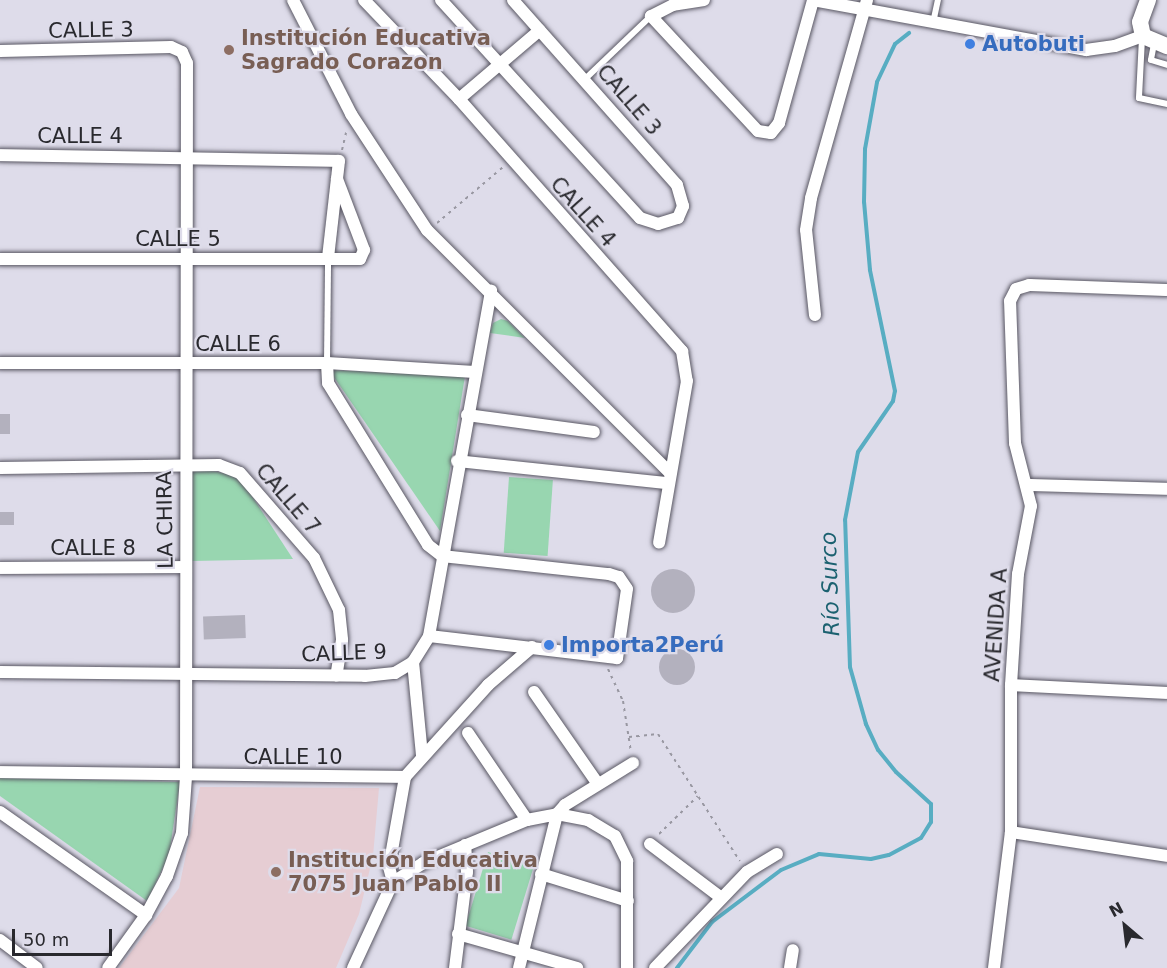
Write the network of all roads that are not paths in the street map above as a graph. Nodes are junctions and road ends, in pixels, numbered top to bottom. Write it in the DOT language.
graph roads {
  1 [pos="293,0"];
  2 [pos="364,0"];
  3 [pos="441,0"];
  4 [pos="513,0"];
  5 [pos="704,0"];
  6 [pos="813,0"];
  7 [pos="938,0"];
  8 [pos="1148,0"];
  9 [pos="865,6"];
  10 [pos="651,16"];
  11 [pos="933,23"];
  12 [pos="540,30"];
  13 [pos="1155,42"];
  14 [pos="0,51"];
  15 [pos="182,52"];
  16 [pos="499,64"];
  17 [pos="1167,65"];
  18 [pos="585,79"];
  19 [pos="459,99"];
  20 [pos="1167,104"];
  21 [pos="0,155"];
  22 [pos="187,156"];
  23 [pos="337,179"];
  24 [pos="186,258"];
  25 [pos="328,258"];
  26 [pos="0,259"];
  27 [pos="1167,290"];
  28 [pos="491,291"];
  29 [pos="815,315"];
  30 [pos="0,363"];
  31 [pos="184,363"];
  32 [pos="327,363"];
  33 [pos="475,372"];
  34 [pos="467,415"];
  35 [pos="594,432"];
  36 [pos="457,461"];
  37 [pos="184,466"];
  38 [pos="0,468"];
  39 [pos="668,478"];
  40 [pos="1028,485"];
  41 [pos="1167,489"];
  42 [pos="659,543"];
  43 [pos="442,556"];
  44 [pos="185,567"];
  45 [pos="0,568"];
  46 [pos="429,636"];
  47 [pos="532,647"];
  48 [pos="413,662"];
  49 [pos="0,672"];
  50 [pos="185,673"];
  51 [pos="336,676"];
  52 [pos="1011,685"];
  53 [pos="534,692"];
  54 [pos="1167,693"];
  55 [pos="468,733"];
  56 [pos="422,756"];
  57 [pos="633,763"];
  58 [pos="0,772"];
  59 [pos="186,777"];
  60 [pos="405,777"];
  61 [pos="598,784"];
  62 [pos="0,812"];
  63 [pos="557,814"];
  64 [pos="527,820"];
  65 [pos="1011,832"];
  66 [pos="650,844"];
  67 [pos="465,845"];
  68 [pos="777,854"];
  69 [pos="1167,856"];
  70 [pos="541,874"];
  71 [pos="393,882"];
  72 [pos="720,897"];
  73 [pos="628,901"];
  74 [pos="146,915"];
  75 [pos="458,934"];
  76 [pos="0,940"];
  77 [pos="793,950"];
  78 [pos="520,954"];
  79 [pos="37,968"];
  80 [pos="108,968"];
  81 [pos="353,968"];
  82 [pos="455,968"];
  83 [pos="519,968"];
  84 [pos="577,968"];
  85 [pos="627,968"];
  86 [pos="655,968"];
  87 [pos="790,968"];
  88 [pos="994,968"];
  1 -- 28 [label="street"];
  2 -- 19 [label="street, CALLE 4"];
  3 -- 16 [label="street"];
  4 -- 12 [label="street, CALLE 3"];
  5 -- 10 [label="street"];
  6 -- 9 [label="street"];
  6 -- 10 [label="street"];
  7 -- 11 [label="lane"];
  8 -- 13 [label="street"];
  9 -- 11 [label="street"];
  9 -- 29 [label="street"];
  10 -- 18 [label="lane"];
  11 -- 13 [label="street"];
  12 -- 16 [label="street"];
  12 -- 18 [label="street, CALLE 3"];
  13 -- 17 [label="lane"];
  13 -- 20 [label="lane"];
  14 -- 15 [label="street, CALLE 3"];
  15 -- 22 [label="street, LA CHIRA"];
  16 -- 18 [label="street, CALLE 3"];
  16 -- 19 [label="street"];
  19 -- 39 [label="street, CALLE 4"];
  21 -- 22 [label="street, CALLE 4"];
  22 -- 23 [label="street, CALLE 4"];
  22 -- 24 [label="street, LA CHIRA"];
  23 -- 25 [label="street"];
  23 -- 25 [label="street, CALLE 5"];
  24 -- 25 [label="street, CALLE 5"];
  24 -- 26 [label="street, CALLE 5"];
  24 -- 31 [label="street, LA CHIRA"];
  25 -- 32 [label="lane"];
  27 -- 40 [label="street, AVENIDA A"];
  28 -- 33 [label="street, CALLE 9"];
  28 -- 39 [label="street"];
  30 -- 31 [label="street, CALLE 6"];
  31 -- 32 [label="street, CALLE 6"];
  31 -- 37 [label="street, LA CHIRA"];
  32 -- 33 [label="street, CALLE 6"];
  32 -- 43 [label="street"];
  33 -- 34 [label="street, CALLE 9"];
  34 -- 35 [label="street"];
  34 -- 36 [label="street, CALLE 9"];
  36 -- 39 [label="street"];
  36 -- 43 [label="street, CALLE 9"];
  37 -- 38 [label="street, CALLE 7"];
  37 -- 44 [label="street, LA CHIRA"];
  37 -- 51 [label="street, CALLE 7"];
  39 -- 42 [label="street, CALLE 4"];
  40 -- 41 [label="street"];
  40 -- 52 [label="street, AVENIDA A"];
  43 -- 46 [label="street, CALLE 9"];
  43 -- 47 [label="street"];
  44 -- 45 [label="street, CALLE 8"];
  44 -- 50 [label="street, LA CHIRA"];
  46 -- 47 [label="street"];
  46 -- 48 [label="street, CALLE 9"];
  47 -- 56 [label="street"];
  48 -- 51 [label="street, CALLE 9"];
  48 -- 56 [label="street"];
  49 -- 50 [label="street, CALLE 9"];
  50 -- 51 [label="street, CALLE 9"];
  50 -- 59 [label="street, LA CHIRA"];
  52 -- 54 [label="street"];
  52 -- 65 [label="street, AVENIDA A"];
  53 -- 61 [label="street"];
  55 -- 64 [label="street"];
  56 -- 60 [label="street"];
  57 -- 61 [label="street"];
  58 -- 59 [label="street, CALLE 10"];
  59 -- 60 [label="street, CALLE 10"];
  59 -- 74 [label="street, LA CHIRA"];
  60 -- 71 [label="street"];
  61 -- 63 [label="street"];
  62 -- 74 [label="street"];
  63 -- 64 [label="street"];
  63 -- 70 [label="street"];
  63 -- 73 [label="street"];
  64 -- 67 [label="street"];
  65 -- 69 [label="street"];
  65 -- 88 [label="street, AVENIDA A"];
  66 -- 72 [label="street"];
  67 -- 71 [label="street"];
  67 -- 75 [label="street"];
  68 -- 72 [label="street"];
  70 -- 73 [label="street"];
  70 -- 78 [label="street"];
  71 -- 81 [label="street"];
  72 -- 86 [label="street"];
  73 -- 85 [label="street"];
  74 -- 80 [label="street, LA CHIRA"];
  75 -- 78 [label="street"];
  75 -- 82 [label="street"];
  76 -- 79 [label="street"];
  77 -- 87 [label="street"];
  78 -- 83 [label="street"];
  78 -- 84 [label="street"];
}
